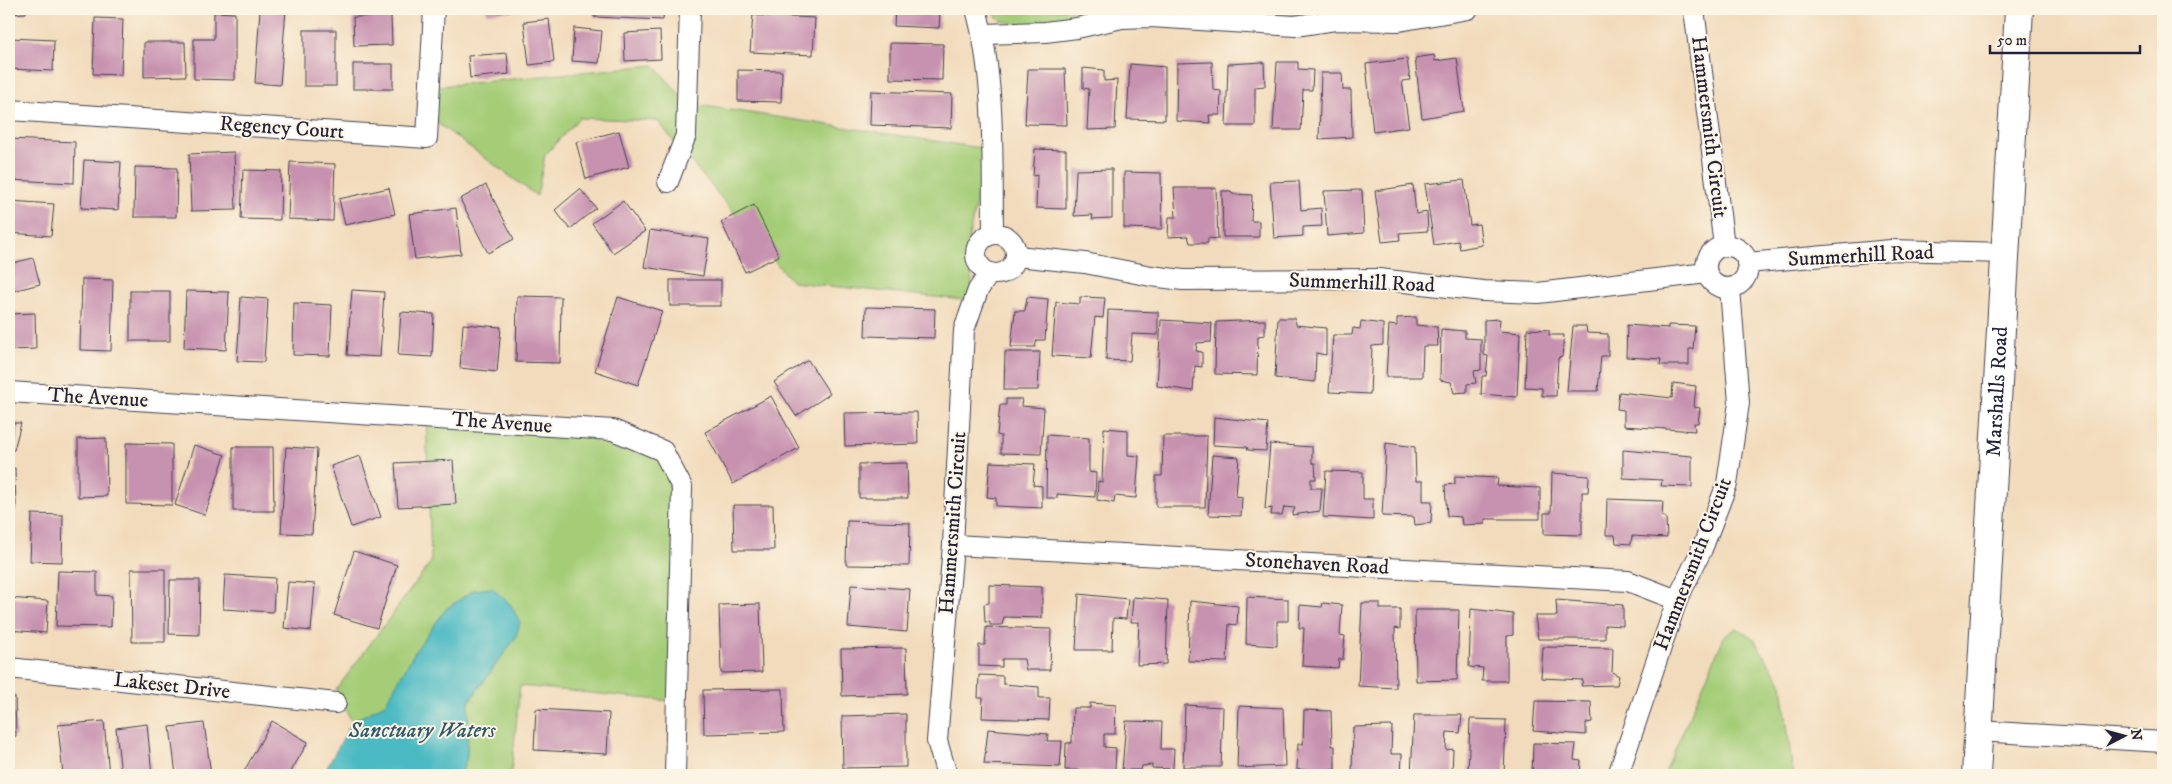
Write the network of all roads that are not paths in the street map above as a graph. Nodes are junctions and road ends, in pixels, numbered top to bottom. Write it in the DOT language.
graph roads {
  1 [pos="434,9"];
  2 [pos="690,9"];
  3 [pos="976,9"];
  4 [pos="1468,9"];
  5 [pos="1694,9"];
  6 [pos="2019,9"];
  7 [pos="1335,14"];
  8 [pos="983,34"];
  9 [pos="9,110"];
  10 [pos="668,182"];
  11 [pos="992,234"];
  12 [pos="1724,246"];
  13 [pos="2006,253"];
  14 [pos="1017,256"];
  15 [pos="1748,263"];
  16 [pos="1707,273"];
  17 [pos="989,274"];
  18 [pos="1730,288"];
  19 [pos="9,392"];
  20 [pos="953,544"];
  21 [pos="1677,600"];
  22 [pos="9,668"];
  23 [pos="336,703"];
  24 [pos="1978,731"];
  25 [pos="2163,742"];
  26 [pos="675,775"];
  27 [pos="947,775"];
  28 [pos="1618,775"];
  29 [pos="1976,775"];
  1 -- 9 [label="street, Regency Court"];
  2 -- 10 [label="street"];
  3 -- 8 [label="street"];
  4 -- 7 [label="street"];
  5 -- 12 [label="street, Hammersmith Circuit"];
  6 -- 13 [label="street, Marshalls Road"];
  7 -- 8 [label="street"];
  8 -- 11 [label="street"];
  11 -- 14 [label="street"];
  11 -- 17 [label="street"];
  12 -- 15 [label="street"];
  12 -- 16 [label="street"];
  13 -- 15 [label="street, Summerhill Road"];
  13 -- 24 [label="street, Marshalls Road"];
  14 -- 16 [label="street, Summerhill Road"];
  14 -- 17 [label="street"];
  15 -- 18 [label="street"];
  16 -- 18 [label="street"];
  17 -- 20 [label="street, Hammersmith Circuit"];
  18 -- 21 [label="street, Hammersmith Circuit"];
  19 -- 26 [label="street, The Avenue"];
  20 -- 21 [label="street, Stonehaven Road"];
  20 -- 27 [label="street, Hammersmith Circuit"];
  21 -- 28 [label="street, Hammersmith Circuit"];
  22 -- 23 [label="street, Lakeset Drive"];
  24 -- 25 [label="street"];
  24 -- 29 [label="street, Marshalls Road"];
}
